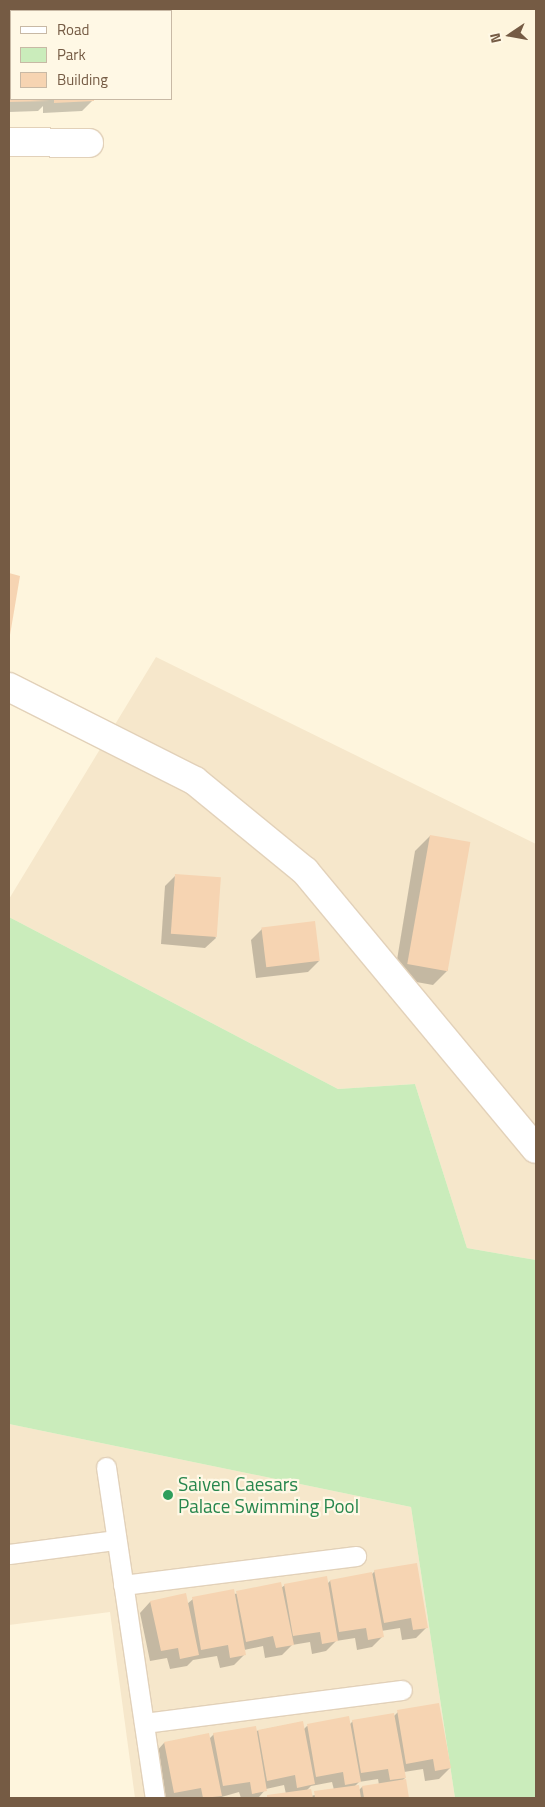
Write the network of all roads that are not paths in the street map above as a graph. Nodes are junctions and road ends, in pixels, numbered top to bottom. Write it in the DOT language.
graph roads {
  1 [pos="9,142"];
  2 [pos="89,142"];
  3 [pos="9,687"];
  4 [pos="536,1149"];
  5 [pos="106,1467"];
  6 [pos="116,1540"];
  7 [pos="9,1554"];
  8 [pos="356,1556"];
  9 [pos="123,1585"];
  10 [pos="402,1690"];
  11 [pos="144,1723"];
  12 [pos="155,1798"];
  1 -- 2 [label="street"];
  3 -- 4 [label="street"];
  5 -- 6 [label="lane"];
  6 -- 7 [label="lane"];
  6 -- 9 [label="lane"];
  8 -- 9 [label="lane"];
  9 -- 11 [label="lane"];
  10 -- 11 [label="lane"];
  11 -- 12 [label="lane"];
}
